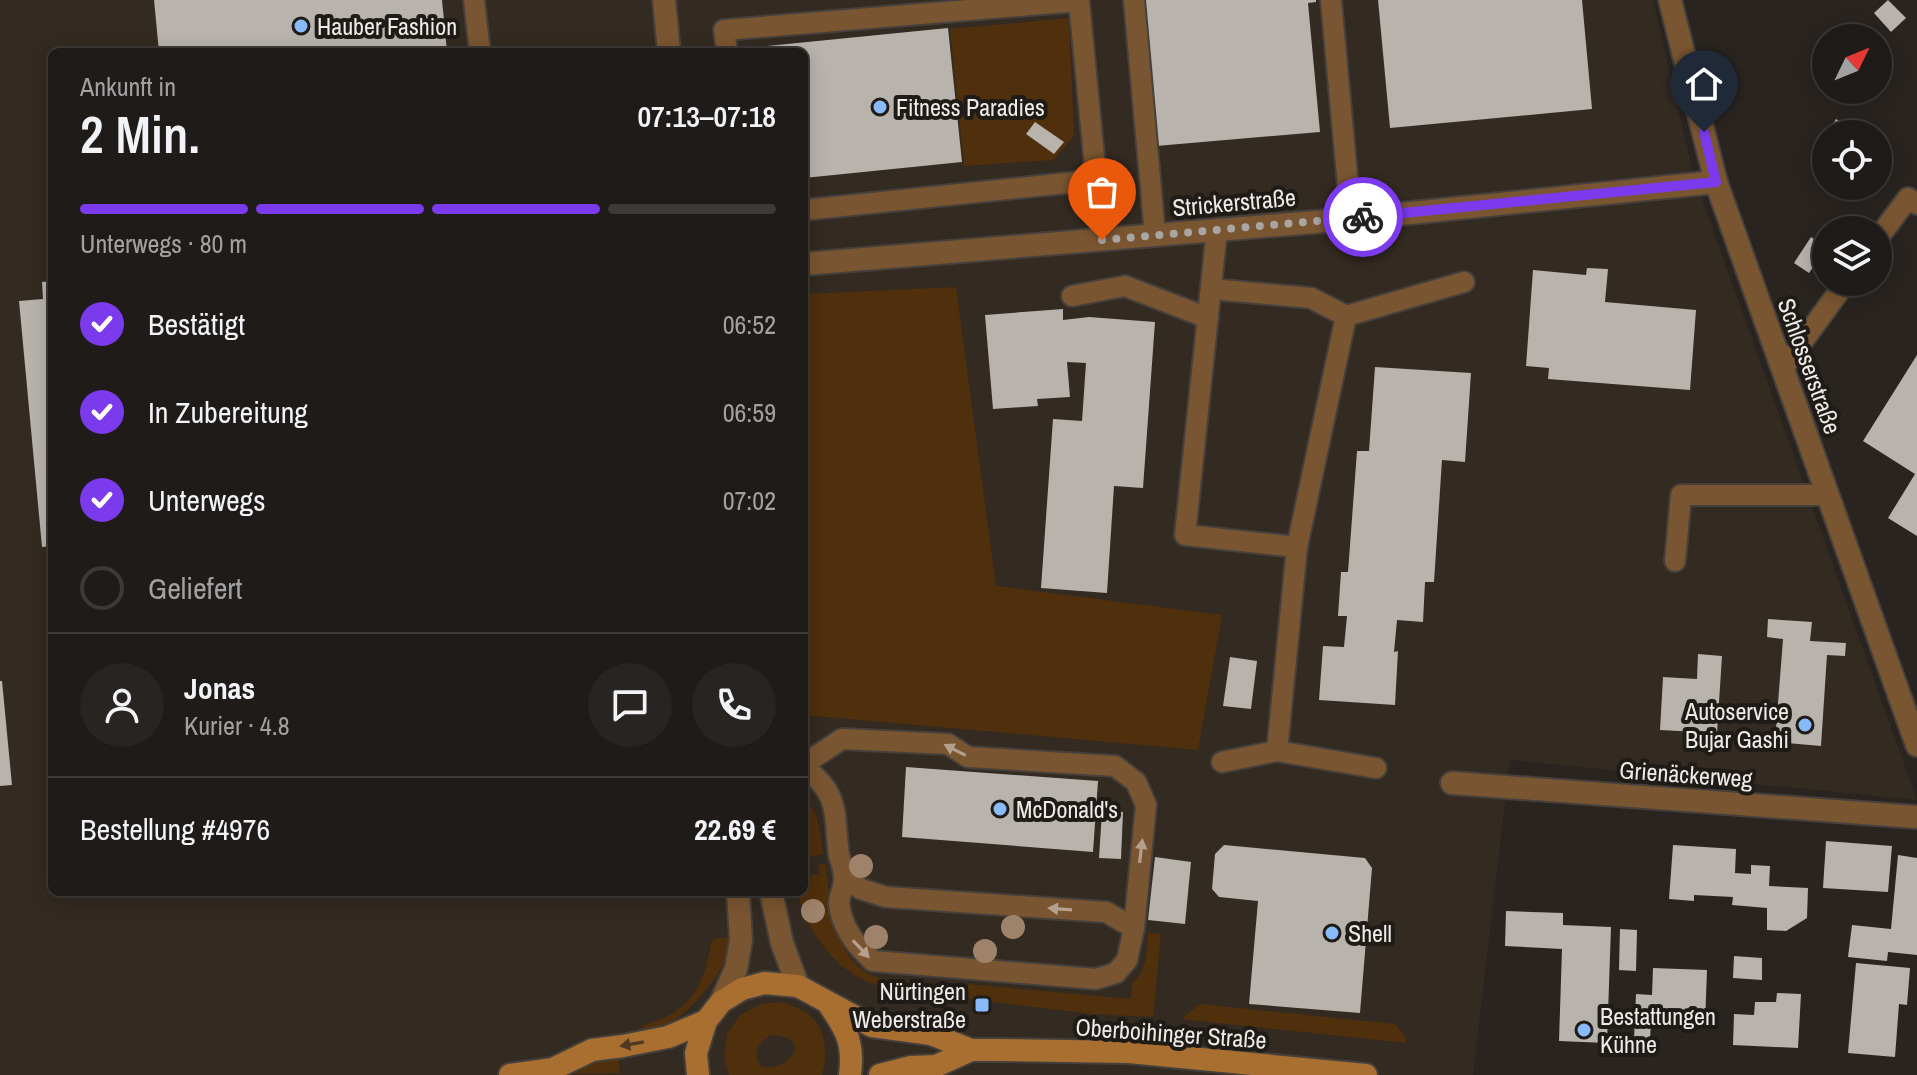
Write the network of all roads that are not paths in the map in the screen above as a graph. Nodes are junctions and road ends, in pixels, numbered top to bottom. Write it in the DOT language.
graph roads {
  1 [pos="474,0"];
  2 [pos="1134,0"];
  3 [pos="1331,0"];
  4 [pos="1670,0"];
  5 [pos="669,1"];
  6 [pos="480,48"];
  7 [pos="669,48"];
  8 [pos="726,48"];
  9 [pos="1096,180"];
  10 [pos="1716,182"];
  11 [pos="1917,204"];
  12 [pos="808,210"];
  13 [pos="1351,219"];
  14 [pos="1892,219"];
  15 [pos="1217,229"];
  16 [pos="1155,235"];
  17 [pos="1102,240"];
  18 [pos="808,264"];
  19 [pos="1464,282"];
  20 [pos="1211,289"];
  21 [pos="1072,296"];
  22 [pos="1836,296"];
  23 [pos="1346,316"];
  24 [pos="1208,318"];
  25 [pos="1783,368"];
  26 [pos="1828,495"];
  27 [pos="1297,547"];
  28 [pos="1675,561"];
  29 [pos="1917,745"];
  30 [pos="1277,751"];
  31 [pos="1222,762"];
  32 [pos="808,763"];
  33 [pos="1376,768"];
  34 [pos="808,770"];
  35 [pos="1452,783"];
  36 [pos="1917,817"];
  37 [pos="845,878"];
  38 [pos="738,896"];
  39 [pos="772,896"];
  40 [pos="1134,928"];
  41 [pos="798,986"];
  42 [pos="721,1002"];
  43 [pos="828,1003"];
  44 [pos="706,1021"];
  45 [pos="971,1050"];
  46 [pos="561,1072"];
  47 [pos="510,1075"];
  48 [pos="698,1075"];
  49 [pos="850,1075"];
  50 [pos="880,1075"];
  51 [pos="1366,1075"];
  1 -- 6 [label="lane"];
  2 -- 16 [label="lane"];
  3 -- 13 [label="lane"];
  4 -- 10 [label="street, Schlosserstraße"];
  5 -- 7 [label="street"];
  8 -- 9 [label="lane"];
  9 -- 12 [label="lane"];
  9 -- 17 [label="lane"];
  10 -- 13 [label="street, Strickerstraße"];
  10 -- 25 [label="street, Schlosserstraße"];
  11 -- 14 [label="lane"];
  13 -- 15 [label="street, Strickerstraße"];
  15 -- 16 [label="street, Strickerstraße"];
  15 -- 20 [label="lane"];
  16 -- 17 [label="street, Strickerstraße"];
  17 -- 18 [label="street, Strickerstraße"];
  19 -- 23 [label="lane"];
  20 -- 23 [label="lane"];
  20 -- 24 [label="lane"];
  21 -- 24 [label="lane"];
  22 -- 25 [label="lane"];
  23 -- 27 [label="lane"];
  24 -- 27 [label="lane"];
  25 -- 26 [label="street, Schlosserstraße"];
  26 -- 28 [label="lane"];
  26 -- 29 [label="street, Schlosserstraße"];
  27 -- 30 [label="lane"];
  30 -- 31 [label="lane"];
  30 -- 33 [label="lane"];
  40 -- 32 [label="lane, one-way"];
  34 -- 37 [label="lane"];
  35 -- 36 [label="street, Grienäckerweg"];
  40 -- 37 [label="lane, one-way"];
  37 -- 40 [label="lane, one-way"];
  38 -- 42 [label="street"];
  39 -- 41 [label="street"];
  41 -- 42 [label="main road"];
  41 -- 43 [label="main road, Oberboihinger Straße"];
  42 -- 44 [label="main road"];
  43 -- 45 [label="main road, Oberboihinger Straße"];
  43 -- 49 [label="main road"];
  44 -- 46 [label="main road, one-way"];
  44 -- 48 [label="main road"];
  45 -- 50 [label="main road, Oberboihinger Straße"];
  45 -- 51 [label="main road, Oberboihinger Straße"];
  46 -- 47 [label="main road"];
}
